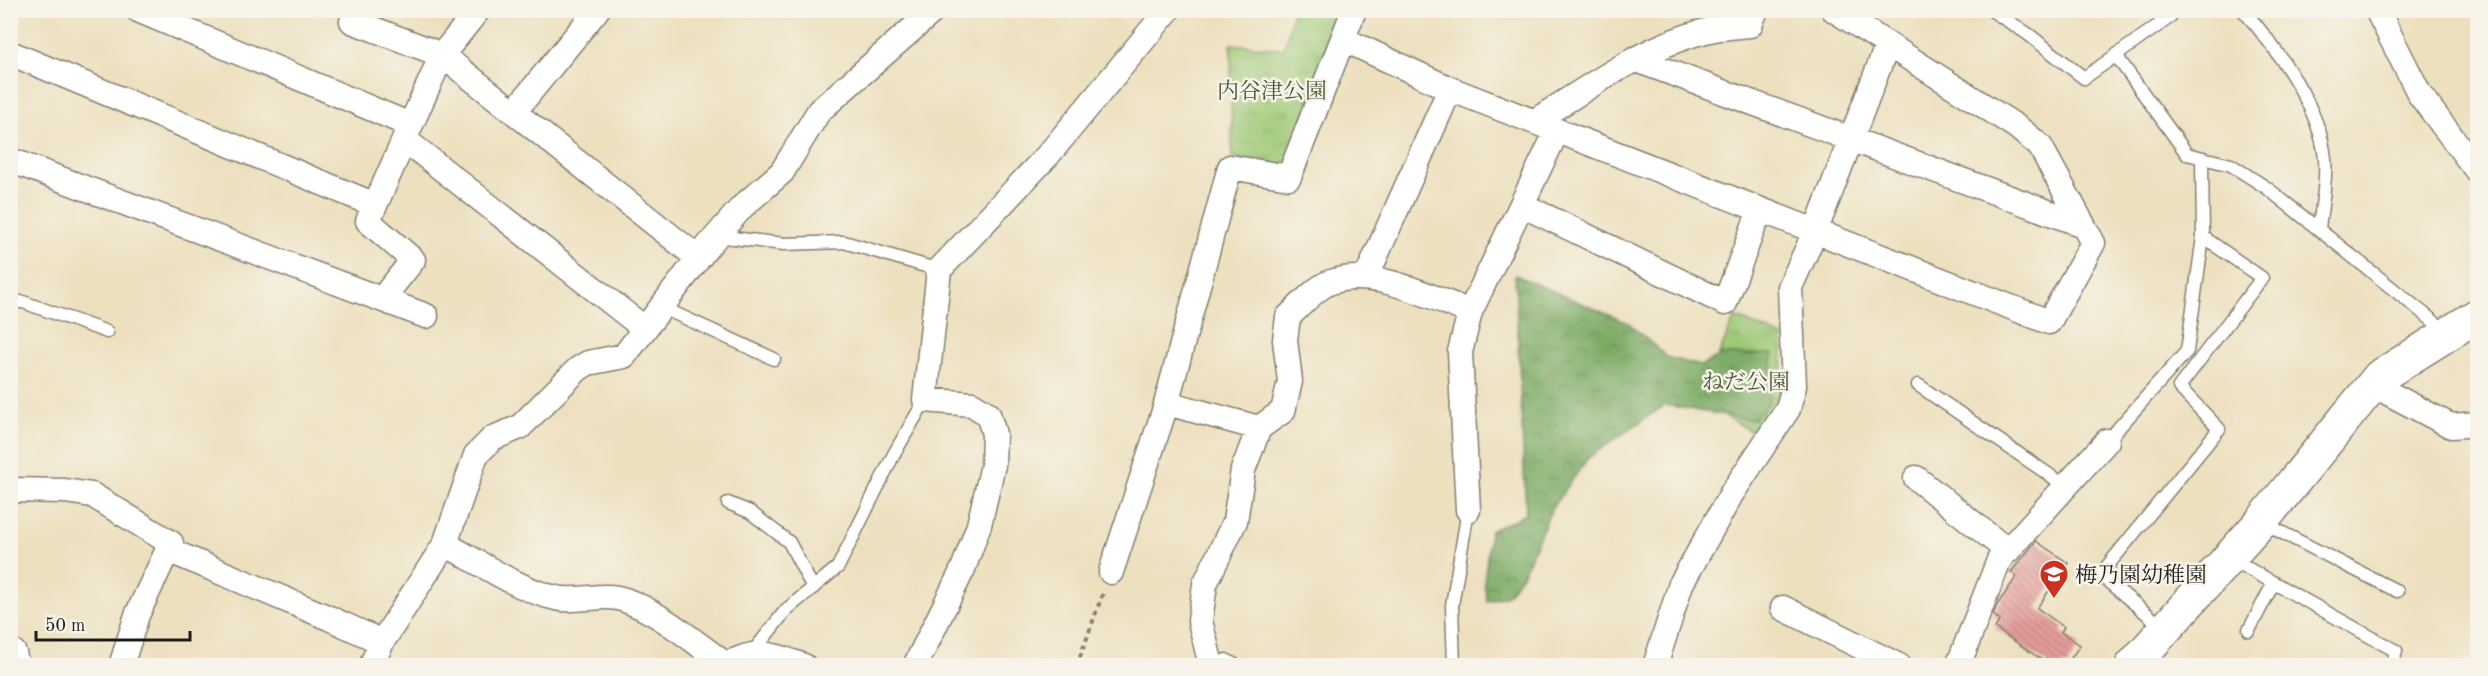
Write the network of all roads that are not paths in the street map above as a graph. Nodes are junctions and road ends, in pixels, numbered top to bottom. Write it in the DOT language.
graph roads {
  1 [pos="138,10"];
  2 [pos="360,10"];
  3 [pos="478,10"];
  4 [pos="597,10"];
  5 [pos="934,10"];
  6 [pos="1168,10"];
  7 [pos="1354,10"];
  8 [pos="1756,10"];
  9 [pos="1834,10"];
  10 [pos="1991,10"];
  11 [pos="2162,10"];
  12 [pos="2243,10"];
  13 [pos="2377,10"];
  14 [pos="1343,39"];
  15 [pos="1887,46"];
  16 [pos="10,53"];
  17 [pos="442,55"];
  18 [pos="2117,57"];
  19 [pos="1634,59"];
  20 [pos="1450,89"];
  21 [pos="514,112"];
  22 [pos="1535,121"];
  23 [pos="1557,131"];
  24 [pos="407,132"];
  25 [pos="1850,137"];
  26 [pos="2202,158"];
  27 [pos="10,160"];
  28 [pos="2478,172"];
  29 [pos="375,205"];
  30 [pos="1522,205"];
  31 [pos="1760,210"];
  32 [pos="2083,225"];
  33 [pos="2319,229"];
  34 [pos="1815,232"];
  35 [pos="716,236"];
  36 [pos="2203,237"];
  37 [pos="698,258"];
  38 [pos="939,270"];
  39 [pos="1366,278"];
  40 [pos="382,299"];
  41 [pos="10,302"];
  42 [pos="661,308"];
  43 [pos="1470,312"];
  44 [pos="2478,315"];
  45 [pos="426,316"];
  46 [pos="645,329"];
  47 [pos="107,332"];
  48 [pos="2449,333"];
  49 [pos="774,359"];
  50 [pos="1918,385"];
  51 [pos="2373,385"];
  52 [pos="925,400"];
  53 [pos="1167,403"];
  54 [pos="2478,424"];
  55 [pos="1259,428"];
  56 [pos="2107,441"];
  57 [pos="1916,478"];
  58 [pos="2067,487"];
  59 [pos="10,489"];
  60 [pos="728,503"];
  61 [pos="1468,510"];
  62 [pos="2261,522"];
  63 [pos="445,544"];
  64 [pos="168,550"];
  65 [pos="2008,551"];
  66 [pos="2230,558"];
  67 [pos="1111,572"];
  68 [pos="2273,584"];
  69 [pos="813,588"];
  70 [pos="2397,591"];
  71 [pos="1783,608"];
  72 [pos="2165,629"];
  73 [pos="2249,630"];
  74 [pos="382,642"];
  75 [pos="753,652"];
  76 [pos="10,655"];
  77 [pos="725,665"];
  78 [pos="1210,665"];
  79 [pos="12,666"];
  80 [pos="121,666"];
  81 [pos="371,666"];
  82 [pos="804,666"];
  83 [pos="915,666"];
  84 [pos="1238,666"];
  85 [pos="1454,666"];
  86 [pos="1655,666"];
  87 [pos="1899,666"];
  88 [pos="1958,666"];
  89 [pos="2132,666"];
  90 [pos="2392,666"];
  1 -- 24 [label="street"];
  2 -- 17 [label="street"];
  3 -- 17 [label="street"];
  4 -- 21 [label="street"];
  5 -- 35 [label="street"];
  6 -- 38 [label="street"];
  7 -- 14 [label="street"];
  8 -- 19 [label="street"];
  9 -- 15 [label="street"];
  10 -- 18 [label="lane"];
  11 -- 18 [label="lane"];
  12 -- 33 [label="lane"];
  13 -- 28 [label="street"];
  14 -- 20 [label="street"];
  14 -- 53 [label="street"];
  15 -- 25 [label="street"];
  15 -- 32 [label="street"];
  16 -- 29 [label="street"];
  17 -- 21 [label="street"];
  17 -- 24 [label="street"];
  18 -- 26 [label="lane"];
  19 -- 22 [label="street"];
  19 -- 25 [label="street"];
  20 -- 22 [label="street"];
  20 -- 39 [label="street"];
  21 -- 37 [label="street"];
  22 -- 23 [label="street"];
  23 -- 30 [label="street"];
  23 -- 31 [label="street"];
  24 -- 29 [label="street"];
  24 -- 46 [label="street"];
  25 -- 32 [label="street"];
  25 -- 34 [label="street"];
  26 -- 33 [label="lane"];
  26 -- 36 [label="lane"];
  27 -- 40 [label="street"];
  29 -- 40 [label="street"];
  30 -- 31 [label="street"];
  30 -- 43 [label="street"];
  31 -- 34 [label="street"];
  32 -- 34 [label="street"];
  33 -- 48 [label="lane"];
  34 -- 86 [label="street"];
  35 -- 37 [label="street"];
  35 -- 38 [label="lane"];
  36 -- 56 [label="lane"];
  36 -- 72 [label="lane"];
  37 -- 42 [label="street"];
  38 -- 52 [label="street"];
  39 -- 43 [label="street"];
  39 -- 55 [label="street"];
  40 -- 45 [label="street"];
  41 -- 47 [label="lane"];
  42 -- 46 [label="street"];
  42 -- 49 [label="lane"];
  43 -- 61 [label="street"];
  44 -- 48 [label="street"];
  46 -- 63 [label="street"];
  48 -- 51 [label="street"];
  50 -- 58 [label="lane"];
  51 -- 54 [label="street"];
  51 -- 62 [label="street"];
  52 -- 69 [label="lane"];
  52 -- 83 [label="street"];
  53 -- 55 [label="street"];
  53 -- 67 [label="street"];
  55 -- 78 [label="street"];
  56 -- 58 [label="street"];
  57 -- 65 [label="street"];
  58 -- 65 [label="street"];
  59 -- 64 [label="street"];
  60 -- 69 [label="lane"];
  61 -- 85 [label="lane"];
  62 -- 66 [label="street"];
  62 -- 70 [label="lane"];
  63 -- 74 [label="street"];
  63 -- 77 [label="street"];
  64 -- 74 [label="street"];
  64 -- 80 [label="street"];
  65 -- 88 [label="street"];
  66 -- 68 [label="lane"];
  66 -- 72 [label="street"];
  68 -- 73 [label="lane"];
  68 -- 90 [label="lane"];
  69 -- 75 [label="lane"];
  71 -- 87 [label="street"];
  72 -- 89 [label="street"];
  74 -- 81 [label="street"];
  75 -- 77 [label="street"];
  75 -- 82 [label="street"];
  76 -- 79 [label="street"];
  78 -- 84 [label="lane"];
}
